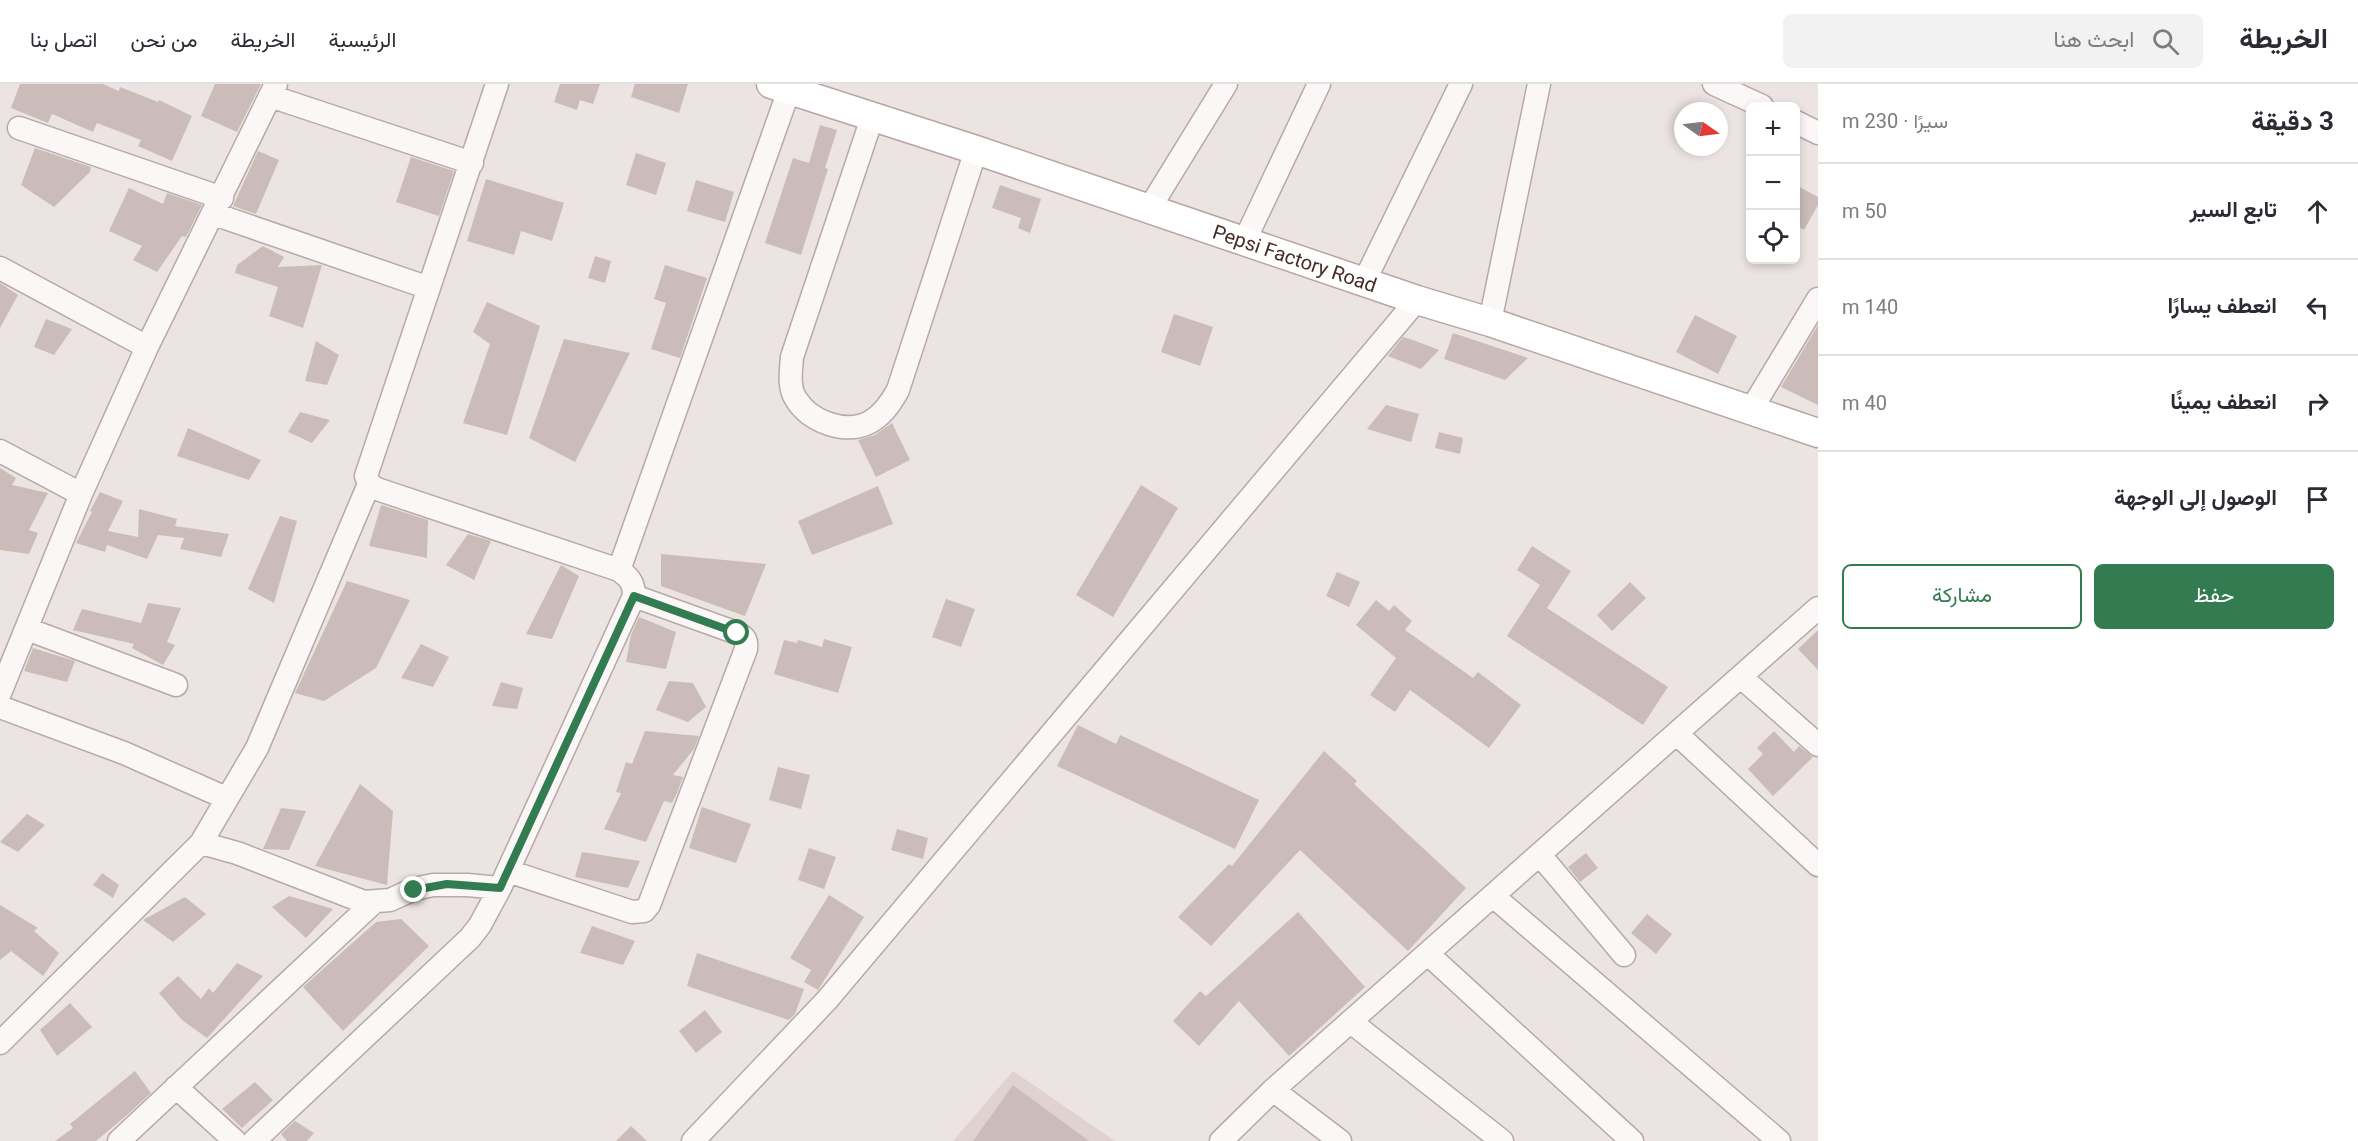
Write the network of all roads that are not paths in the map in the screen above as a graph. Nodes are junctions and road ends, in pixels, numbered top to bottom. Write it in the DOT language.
graph roads {
  1 [pos="497,84"];
  2 [pos="1226,84"];
  3 [pos="1319,84"];
  4 [pos="1461,84"];
  5 [pos="1539,84"];
  6 [pos="1714,84"];
  7 [pos="780,87"];
  8 [pos="273,90"];
  9 [pos="1753,102"];
  10 [pos="872,118"];
  11 [pos="1800,124"];
  12 [pos="20,128"];
  13 [pos="1818,133"];
  14 [pos="976,150"];
  15 [pos="472,163"];
  16 [pos="218,206"];
  17 [pos="1149,209"];
  18 [pos="1244,242"];
  19 [pos="0,268"];
  20 [pos="1364,282"];
  21 [pos="429,288"];
  22 [pos="1818,299"];
  23 [pos="1417,300"];
  24 [pos="1490,322"];
  25 [pos="147,347"];
  26 [pos="1751,410"];
  27 [pos="1818,433"];
  28 [pos="0,451"];
  29 [pos="369,484"];
  30 [pos="81,494"];
  31 [pos="620,570"];
  32 [pos="634,596"];
  33 [pos="1818,608"];
  34 [pos="27,629"];
  35 [pos="1741,676"];
  36 [pos="176,685"];
  37 [pos="0,693"];
  38 [pos="0,707"];
  39 [pos="1677,734"];
  40 [pos="1818,745"];
  41 [pos="226,798"];
  42 [pos="201,843"];
  43 [pos="1540,855"];
  44 [pos="1818,866"];
  45 [pos="504,879"];
  46 [pos="1493,896"];
  47 [pos="373,903"];
  48 [pos="1428,954"];
  49 [pos="1624,955"];
  50 [pos="1351,1022"];
  51 [pos="0,1044"];
  52 [pos="176,1087"];
  53 [pos="1273,1090"];
  54 [pos="119,1141"];
  55 [pos="235,1141"];
  56 [pos="254,1141"];
  57 [pos="693,1141"];
  58 [pos="1221,1141"];
  59 [pos="1340,1141"];
  60 [pos="1502,1141"];
  61 [pos="1632,1141"];
  62 [pos="1779,1141"];
  1 -- 15 [label="street"];
  2 -- 17 [label="street"];
  3 -- 18 [label="street"];
  4 -- 20 [label="street"];
  5 -- 24 [label="street"];
  6 -- 9 [label="street"];
  7 -- 10 [label="main road, Pepsi Factory Road"];
  7 -- 31 [label="street"];
  8 -- 15 [label="street"];
  8 -- 16 [label="street"];
  10 -- 14 [label="main road, Pepsi Factory Road"];
  10 -- 14 [label="street"];
  11 -- 13 [label="street"];
  12 -- 16 [label="street"];
  14 -- 17 [label="main road, Pepsi Factory Road"];
  15 -- 21 [label="street"];
  16 -- 21 [label="street"];
  16 -- 25 [label="street"];
  17 -- 18 [label="main road, Pepsi Factory Road"];
  18 -- 20 [label="main road, Pepsi Factory Road"];
  19 -- 25 [label="street"];
  20 -- 23 [label="main road, Pepsi Factory Road"];
  21 -- 29 [label="street"];
  22 -- 26 [label="street"];
  23 -- 24 [label="main road, Pepsi Factory Road"];
  23 -- 57 [label="street"];
  24 -- 26 [label="main road, Pepsi Factory Road"];
  25 -- 30 [label="street"];
  26 -- 27 [label="main road, Pepsi Factory Road"];
  28 -- 30 [label="street"];
  29 -- 31 [label="street"];
  29 -- 41 [label="street"];
  30 -- 34 [label="street"];
  31 -- 32 [label="street"];
  32 -- 45 [label="street"];
  32 -- 45 [label="street"];
  33 -- 35 [label="street"];
  34 -- 36 [label="street"];
  34 -- 37 [label="street"];
  35 -- 39 [label="street"];
  35 -- 40 [label="street"];
  38 -- 41 [label="street"];
  39 -- 43 [label="street"];
  39 -- 44 [label="street"];
  41 -- 42 [label="street"];
  42 -- 47 [label="street"];
  42 -- 51 [label="street"];
  43 -- 46 [label="street"];
  43 -- 49 [label="street"];
  45 -- 47 [label="street"];
  45 -- 56 [label="street"];
  46 -- 48 [label="street"];
  46 -- 62 [label="street"];
  47 -- 52 [label="street"];
  48 -- 50 [label="street"];
  48 -- 61 [label="street"];
  50 -- 53 [label="street"];
  50 -- 60 [label="street"];
  52 -- 54 [label="street"];
  52 -- 55 [label="street"];
  53 -- 58 [label="street"];
  53 -- 59 [label="street"];
}
